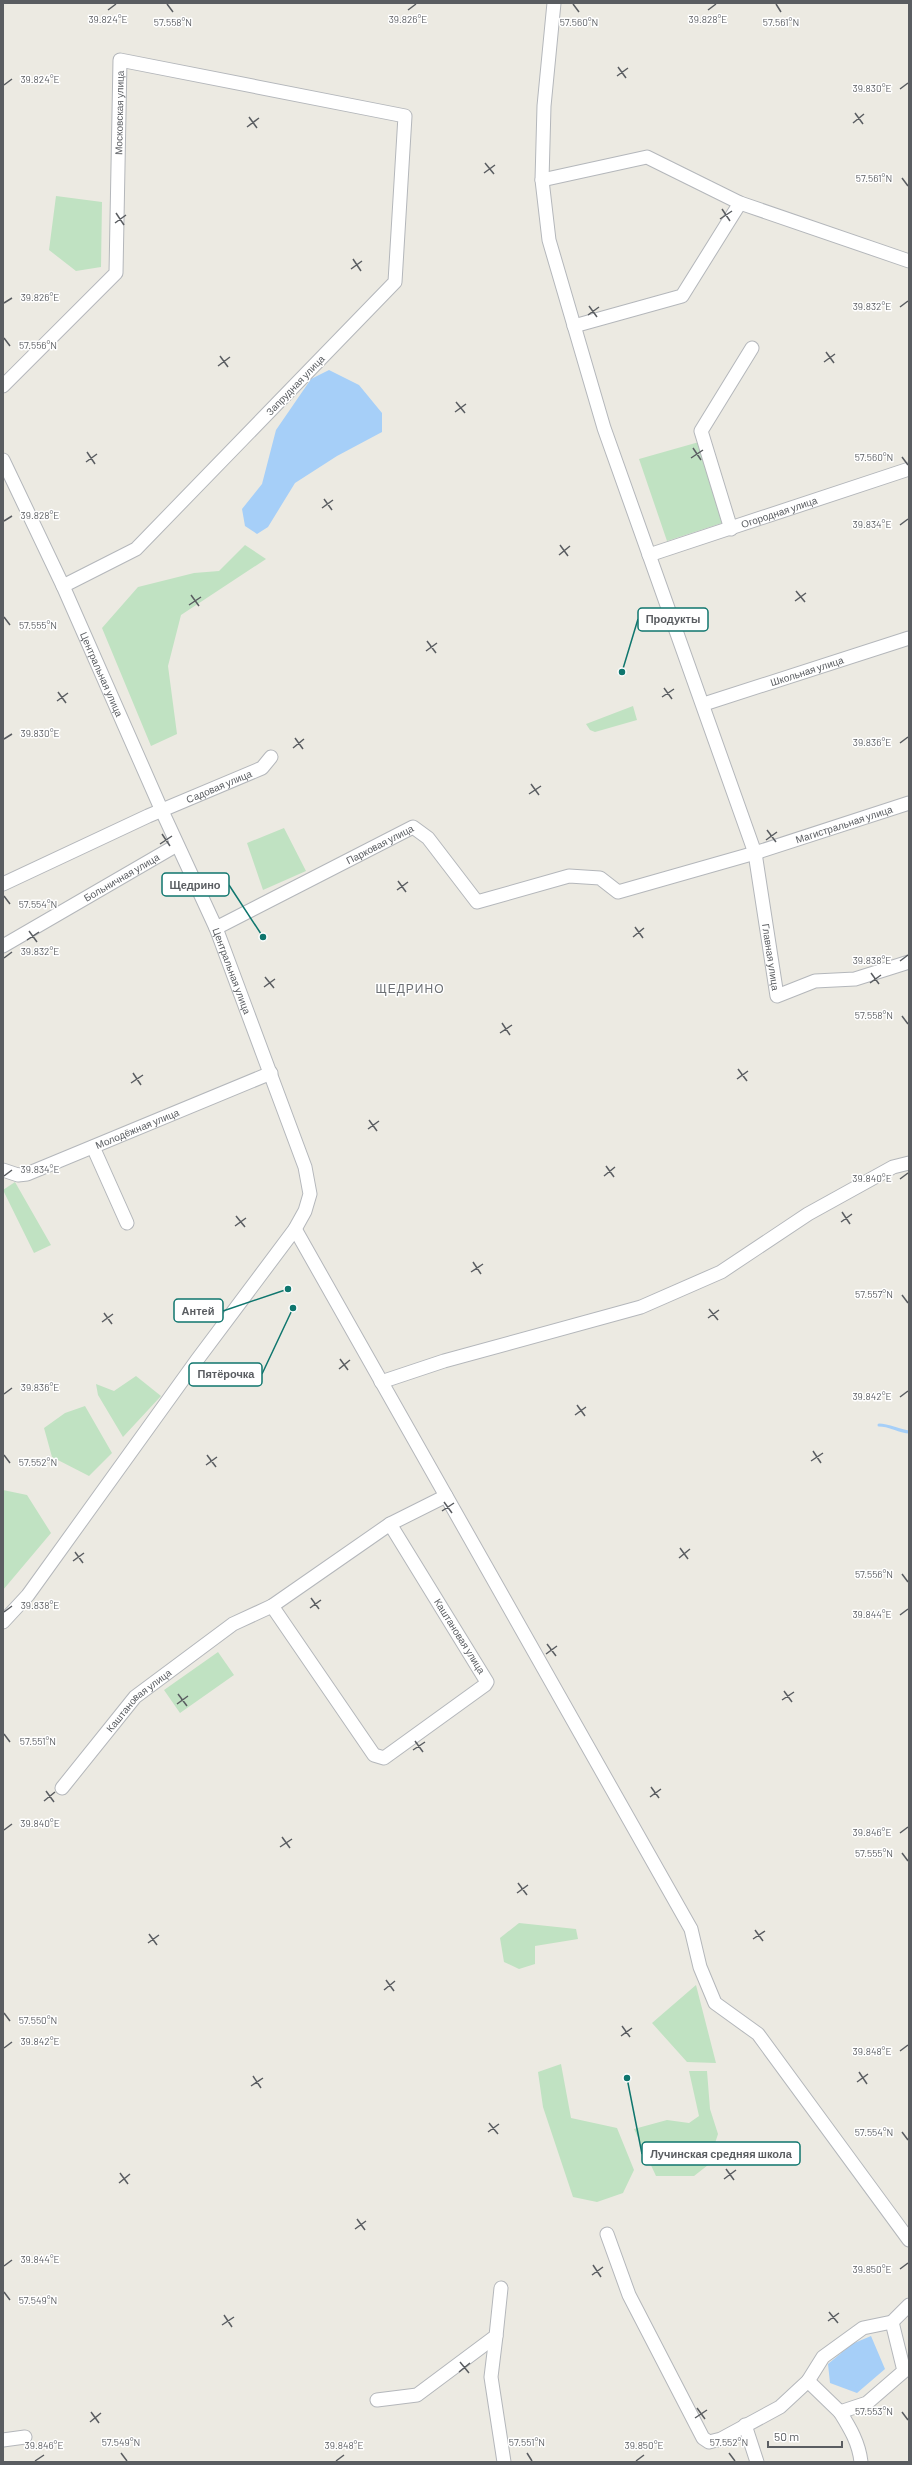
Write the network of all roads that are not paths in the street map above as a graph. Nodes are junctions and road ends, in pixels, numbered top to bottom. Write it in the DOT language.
graph roads {
  1 [pos="554,3"];
  2 [pos="404,116"];
  3 [pos="542,180"];
  4 [pos="740,203"];
  5 [pos="909,261"];
  6 [pos="574,326"];
  7 [pos="752,348"];
  8 [pos="3,386"];
  9 [pos="3,460"];
  10 [pos="909,469"];
  11 [pos="731,529"];
  12 [pos="649,555"];
  13 [pos="63,586"];
  14 [pos="909,638"];
  15 [pos="704,704"];
  16 [pos="271,757"];
  17 [pos="909,803"];
  18 [pos="162,811"];
  19 [pos="177,845"];
  20 [pos="756,853"];
  21 [pos="569,876"];
  22 [pos="3,884"];
  23 [pos="216,928"];
  24 [pos="3,946"];
  25 [pos="909,962"];
  26 [pos="270,1073"];
  27 [pos="93,1147"];
  28 [pos="909,1163"];
  29 [pos="3,1170"];
  30 [pos="127,1223"];
  31 [pos="296,1229"];
  32 [pos="381,1382"];
  33 [pos="446,1496"];
  34 [pos="390,1524"];
  35 [pos="272,1606"];
  36 [pos="3,1622"];
  37 [pos="62,1788"];
  38 [pos="607,2234"];
  39 [pos="909,2240"];
  40 [pos="501,2288"];
  41 [pos="909,2305"];
  42 [pos="892,2322"];
  43 [pos="496,2336"];
  44 [pos="808,2381"];
  45 [pos="376,2400"];
  46 [pos="840,2412"];
  47 [pos="745,2425"];
  48 [pos="25,2436"];
  49 [pos="3,2440"];
  50 [pos="504,2462"];
  51 [pos="757,2462"];
  52 [pos="860,2462"];
  1 -- 3 [label="street"];
  2 -- 8 [label="street, Московская улица"];
  2 -- 13 [label="street, Запрудная улица"];
  3 -- 4 [label="street"];
  3 -- 6 [label="street"];
  4 -- 5 [label="street"];
  4 -- 6 [label="street"];
  6 -- 12 [label="street"];
  7 -- 11 [label="street"];
  9 -- 13 [label="street, Центральная улица"];
  10 -- 11 [label="street, Огородная улица"];
  11 -- 12 [label="street, Огородная улица"];
  12 -- 15 [label="street"];
  13 -- 18 [label="street, Центральная улица"];
  14 -- 15 [label="street, Школьная улица"];
  15 -- 20 [label="street"];
  16 -- 18 [label="street, Садовая улица"];
  17 -- 20 [label="street, Магистральная улица"];
  18 -- 19 [label="street, Центральная улица"];
  18 -- 22 [label="street"];
  19 -- 23 [label="street, Центральная улица"];
  19 -- 24 [label="street, Больничная улица"];
  20 -- 21 [label="street, Магистральная улица"];
  20 -- 25 [label="street, Главная улица"];
  21 -- 23 [label="street, Парковая улица"];
  23 -- 26 [label="street, Центральная улица"];
  26 -- 27 [label="street, Молодёжная улица"];
  26 -- 31 [label="street, Центральная улица"];
  27 -- 29 [label="street, Молодёжная улица"];
  27 -- 30 [label="street"];
  28 -- 32 [label="street"];
  31 -- 32 [label="street"];
  31 -- 36 [label="street, Центральная улица"];
  32 -- 33 [label="street"];
  33 -- 34 [label="street, Каштановая улица"];
  33 -- 39 [label="street"];
  34 -- 35 [label="street, Каштановая улица"];
  34 -- 35 [label="street, Каштановая улица"];
  35 -- 37 [label="street, Каштановая улица"];
  38 -- 47 [label="street"];
  40 -- 43 [label="street"];
  41 -- 42 [label="street"];
  42 -- 44 [label="street"];
  42 -- 46 [label="street"];
  43 -- 45 [label="street"];
  43 -- 50 [label="street"];
  44 -- 46 [label="street"];
  44 -- 47 [label="street"];
  46 -- 52 [label="street"];
  47 -- 51 [label="street"];
  48 -- 49 [label="street"];
}
